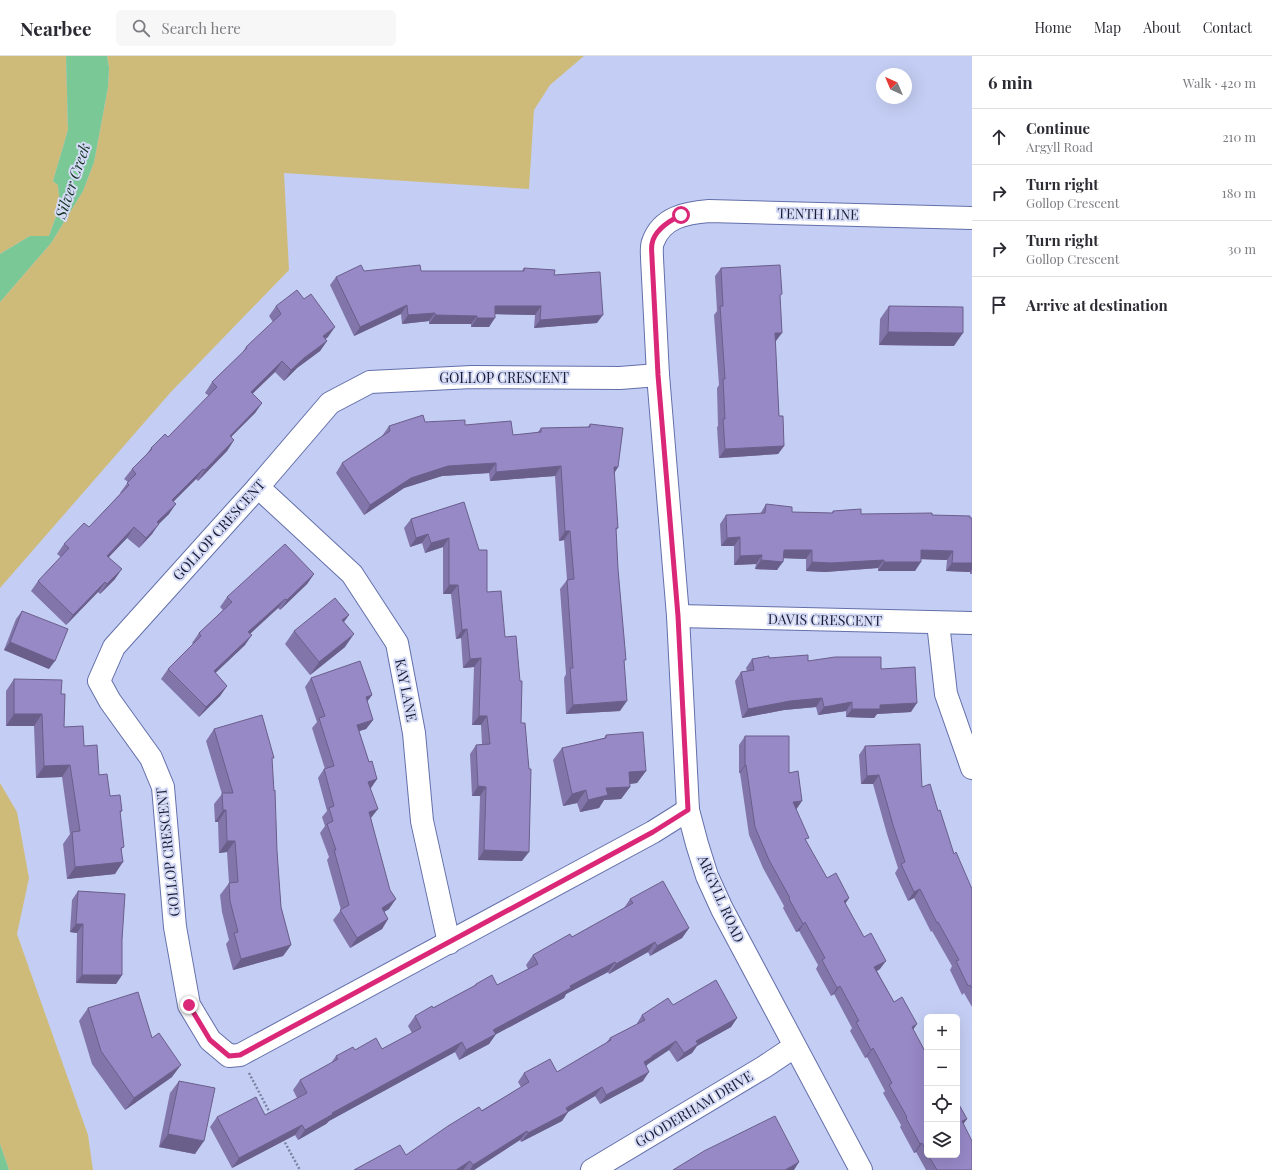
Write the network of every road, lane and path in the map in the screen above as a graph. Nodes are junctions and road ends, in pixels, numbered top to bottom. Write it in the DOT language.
graph roads {
  1 [pos="972,218"];
  2 [pos="666,223"];
  3 [pos="658,375"];
  4 [pos="258,487"];
  5 [pos="678,616"];
  6 [pos="938,623"];
  7 [pos="972,623"];
  8 [pos="972,768"];
  9 [pos="688,810"];
  10 [pos="449,943"];
  11 [pos="794,1047"];
  12 [pos="240,1055"];
  13 [pos="272,1116"];
  14 [pos="282,1136"];
  15 [pos="300,1170"];
  16 [pos="592,1170"];
  17 [pos="861,1170"];
  1 -- 2 [label="street, TENTH LINE"];
  2 -- 3 [label="street, ARGYLL ROAD"];
  3 -- 4 [label="street, GOLLOP CRESCENT"];
  3 -- 5 [label="street, ARGYLL ROAD"];
  4 -- 10 [label="street, KAY LANE"];
  4 -- 12 [label="street, GOLLOP CRESCENT"];
  5 -- 6 [label="street, DAVIS CRESCENT"];
  5 -- 9 [label="street, ARGYLL ROAD"];
  6 -- 7 [label="street, DAVIS CRESCENT"];
  6 -- 8 [label="street"];
  9 -- 10 [label="street"];
  9 -- 11 [label="street, ARGYLL ROAD"];
  10 -- 12 [label="street"];
  11 -- 16 [label="street, GOODERHAM DRIVE"];
  11 -- 17 [label="street, ARGYLL ROAD"];
  12 -- 13 [label="path"];
  14 -- 15 [label="path"];
}
